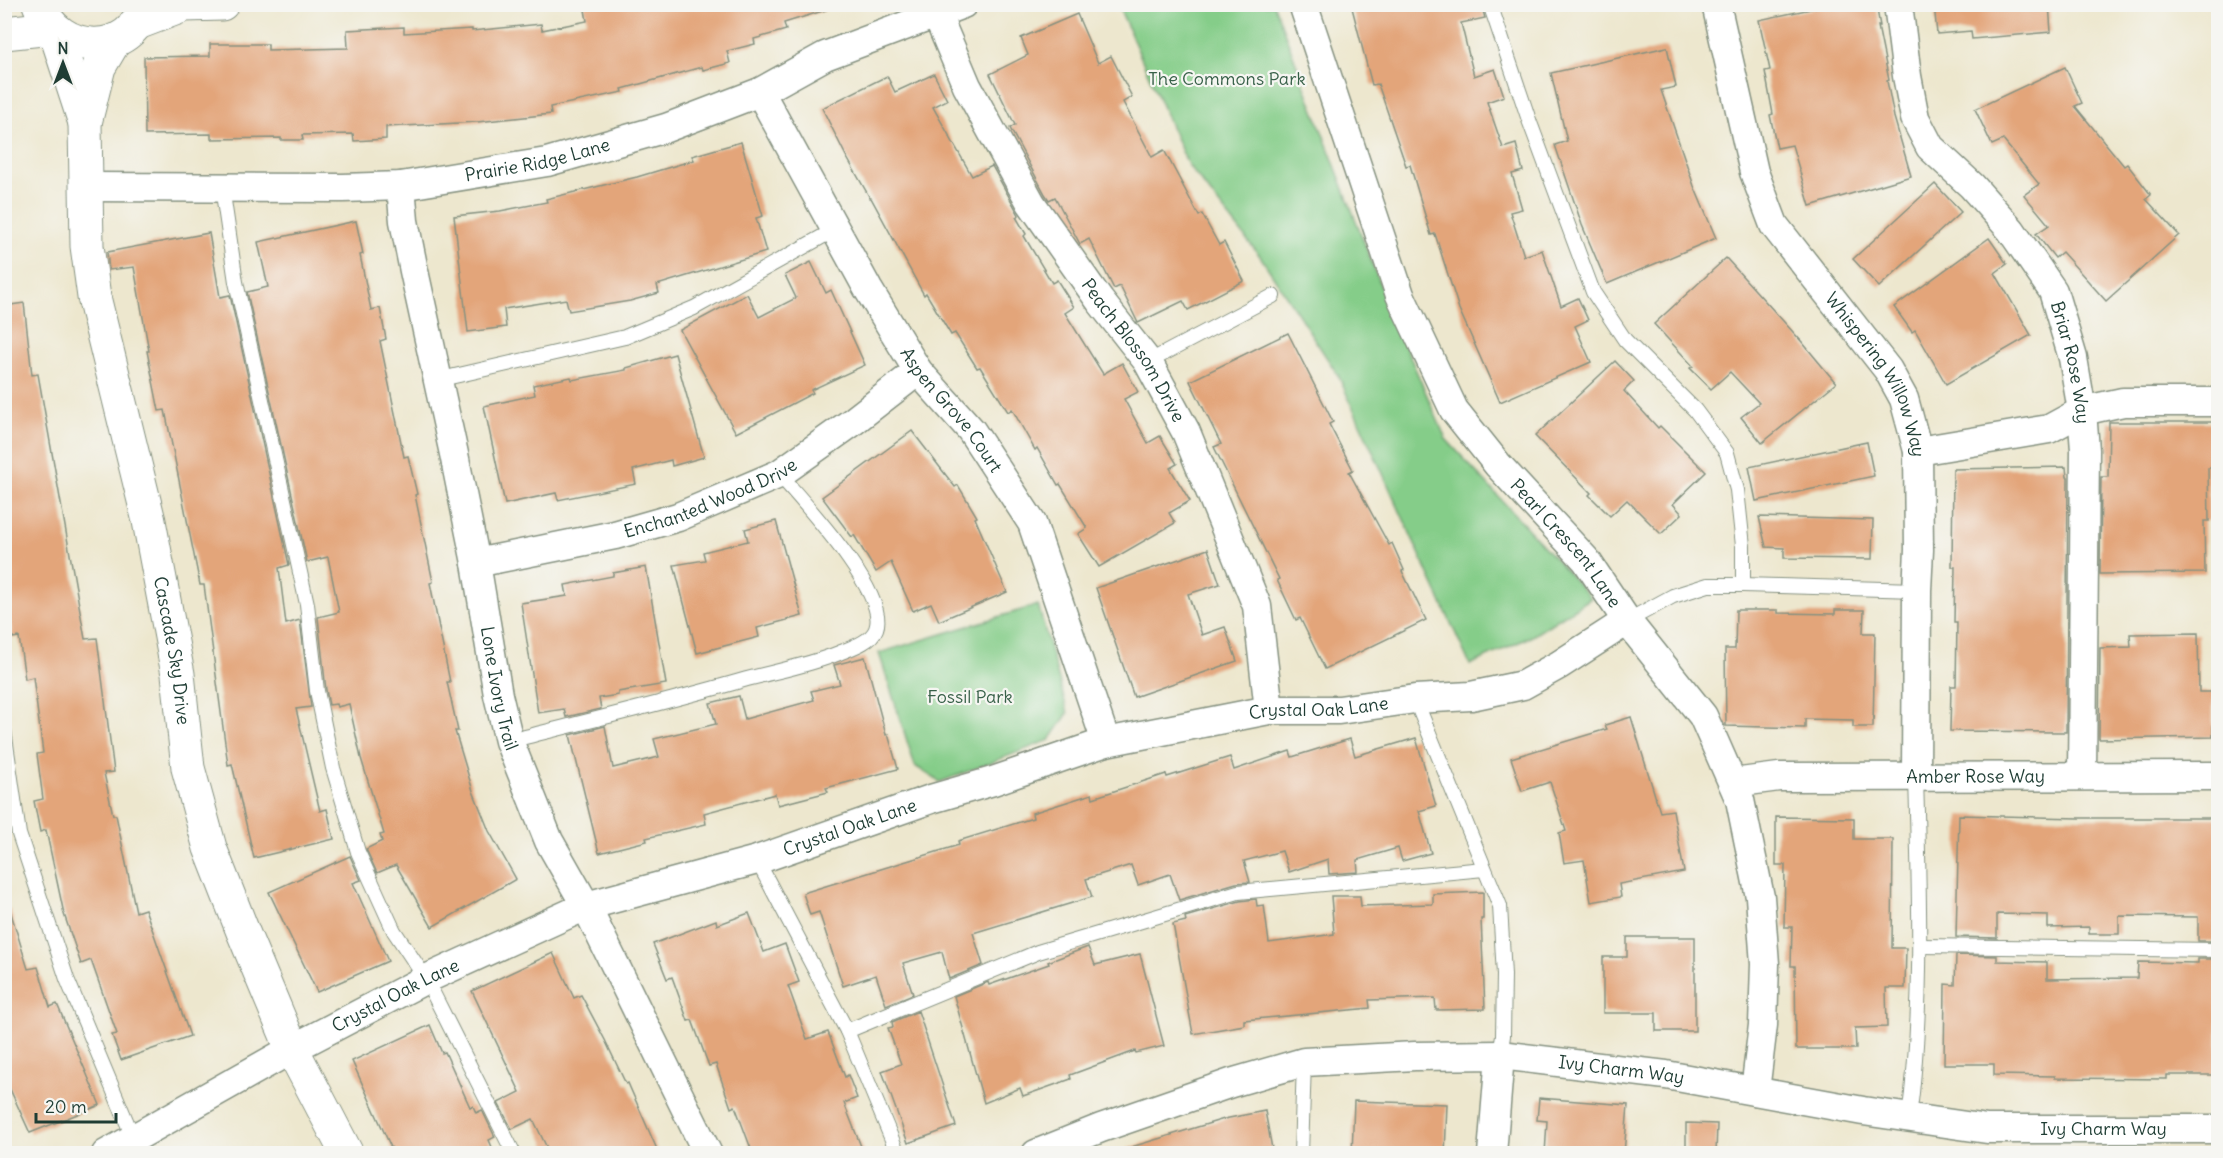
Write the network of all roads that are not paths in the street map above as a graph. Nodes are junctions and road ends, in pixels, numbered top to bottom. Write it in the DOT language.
graph roads {
  1 [pos="222,4"];
  2 [pos="963,4"];
  3 [pos="1303,4"];
  4 [pos="1490,4"];
  5 [pos="1716,4"];
  6 [pos="1898,4"];
  7 [pos="936,15"];
  8 [pos="49,21"];
  9 [pos="132,23"];
  10 [pos="4,33"];
  11 [pos="760,92"];
  12 [pos="85,123"];
  13 [pos="400,186"];
  14 [pos="86,187"];
  15 [pos="222,187"];
  16 [pos="836,229"];
  17 [pos="1273,296"];
  18 [pos="1148,362"];
  19 [pos="918,371"];
  20 [pos="437,380"];
  21 [pos="2218,402"];
  22 [pos="2082,411"];
  23 [pos="1918,451"];
  24 [pos="779,474"];
  25 [pos="476,563"];
  26 [pos="1743,585"];
  27 [pos="1917,590"];
  28 [pos="1627,621"];
  29 [pos="1415,699"];
  30 [pos="1269,710"];
  31 [pos="4,730"];
  32 [pos="509,741"];
  33 [pos="1106,742"];
  34 [pos="2082,775"];
  35 [pos="1916,776"];
  36 [pos="2218,776"];
  37 [pos="1733,783"];
  38 [pos="20,834"];
  39 [pos="4,838"];
  40 [pos="758,860"];
  41 [pos="1484,869"];
  42 [pos="586,906"];
  43 [pos="1920,946"];
  44 [pos="2218,950"];
  45 [pos="426,979"];
  46 [pos="847,1030"];
  47 [pos="292,1049"];
  48 [pos="1500,1055"];
  49 [pos="1304,1062"];
  50 [pos="1755,1091"];
  51 [pos="1909,1118"];
  52 [pos="2218,1129"];
  53 [pos="136,1145"];
  54 [pos="106,1154"];
  55 [pos="346,1154"];
  56 [pos="514,1154"];
  57 [pos="708,1154"];
  58 [pos="898,1154"];
  59 [pos="1036,1154"];
  60 [pos="1301,1154"];
  61 [pos="1492,1154"];
  1 -- 9 [label="street"];
  2 -- 7 [label="street, Prairie Ridge Lane"];
  3 -- 28 [label="street, Pearl Crescent Lane"];
  4 -- 26 [label="lane"];
  5 -- 23 [label="street, Whispering Willow Way"];
  6 -- 22 [label="street, Briar Rose Way"];
  7 -- 11 [label="street, Prairie Ridge Lane"];
  7 -- 18 [label="street, Peach Blossom Drive"];
  8 -- 9 [label="street"];
  8 -- 10 [label="street"];
  8 -- 12 [label="street, Cascade Sky Drive"];
  9 -- 12 [label="street, Cascade Sky Drive"];
  11 -- 13 [label="street, Prairie Ridge Lane"];
  11 -- 16 [label="street, Aspen Grove Court"];
  12 -- 14 [label="street, Cascade Sky Drive"];
  13 -- 15 [label="street, Prairie Ridge Lane"];
  13 -- 20 [label="street, Lone Ivory Trail"];
  14 -- 15 [label="street, Prairie Ridge Lane"];
  14 -- 47 [label="street, Cascade Sky Drive"];
  15 -- 45 [label="lane"];
  16 -- 19 [label="street, Aspen Grove Court"];
  16 -- 20 [label="lane"];
  17 -- 18 [label="lane"];
  18 -- 30 [label="street, Peach Blossom Drive"];
  19 -- 24 [label="street, Enchanted Wood Drive"];
  19 -- 33 [label="street, Aspen Grove Court"];
  20 -- 25 [label="street, Lone Ivory Trail"];
  21 -- 22 [label="street"];
  22 -- 23 [label="street"];
  22 -- 34 [label="street, Briar Rose Way"];
  23 -- 27 [label="street, Whispering Willow Way"];
  24 -- 25 [label="street, Enchanted Wood Drive"];
  24 -- 32 [label="lane"];
  25 -- 32 [label="street, Lone Ivory Trail"];
  26 -- 27 [label="lane"];
  26 -- 28 [label="lane"];
  27 -- 35 [label="street, Whispering Willow Way"];
  28 -- 29 [label="street, Crystal Oak Lane"];
  28 -- 37 [label="street, Pearl Crescent Lane"];
  29 -- 30 [label="street, Crystal Oak Lane"];
  29 -- 41 [label="lane"];
  30 -- 33 [label="street, Crystal Oak Lane"];
  31 -- 38 [label="lane"];
  32 -- 42 [label="street, Lone Ivory Trail"];
  33 -- 40 [label="street, Crystal Oak Lane"];
  34 -- 35 [label="street, Amber Rose Way"];
  34 -- 36 [label="street, Amber Rose Way"];
  35 -- 37 [label="street, Amber Rose Way"];
  35 -- 43 [label="lane"];
  37 -- 50 [label="street, Pearl Crescent Lane"];
  38 -- 39 [label="lane"];
  38 -- 53 [label="lane"];
  40 -- 42 [label="street, Crystal Oak Lane"];
  40 -- 46 [label="lane"];
  41 -- 46 [label="lane"];
  41 -- 48 [label="lane"];
  42 -- 45 [label="street, Crystal Oak Lane"];
  42 -- 57 [label="street, Lone Ivory Trail"];
  43 -- 44 [label="lane"];
  43 -- 51 [label="lane"];
  45 -- 47 [label="street, Crystal Oak Lane"];
  45 -- 56 [label="lane"];
  46 -- 58 [label="lane"];
  47 -- 53 [label="street, Crystal Oak Lane"];
  47 -- 55 [label="street, Cascade Sky Drive"];
  48 -- 49 [label="street, Ivy Charm Way"];
  48 -- 50 [label="street, Ivy Charm Way"];
  48 -- 61 [label="street"];
  49 -- 59 [label="street, Ivy Charm Way"];
  49 -- 60 [label="lane"];
  50 -- 51 [label="street, Ivy Charm Way"];
  51 -- 52 [label="street, Ivy Charm Way"];
  53 -- 54 [label="street, Crystal Oak Lane"];
}
